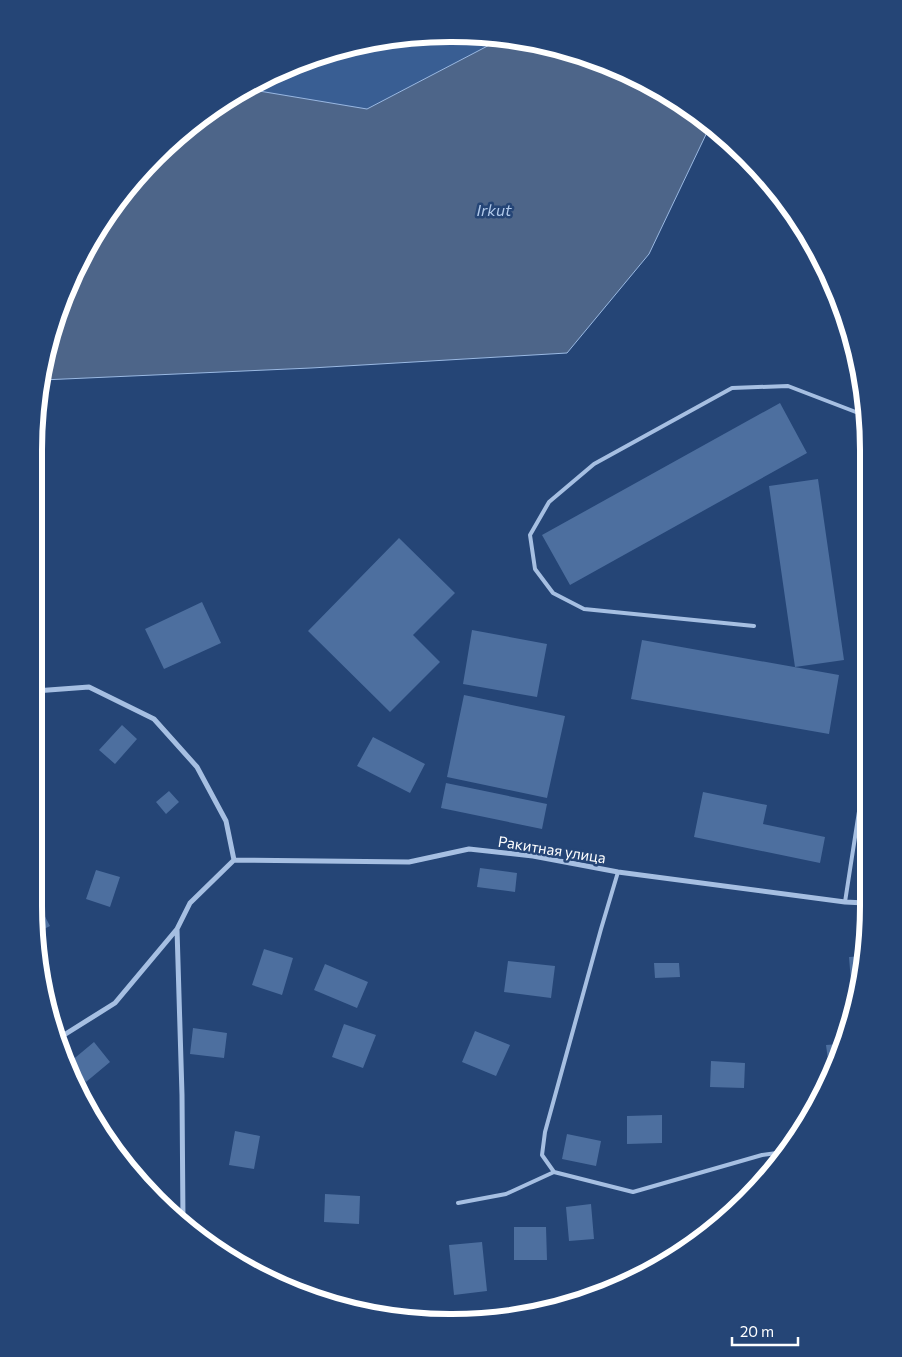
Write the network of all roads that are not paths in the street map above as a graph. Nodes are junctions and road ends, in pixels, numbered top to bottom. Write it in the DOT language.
graph roads {
  1 [pos="858,413"];
  2 [pos="754,626"];
  3 [pos="42,690"];
  4 [pos="860,805"];
  5 [pos="234,860"];
  6 [pos="618,872"];
  7 [pos="845,902"];
  8 [pos="860,903"];
  9 [pos="177,929"];
  10 [pos="63,1035"];
  11 [pos="776,1153"];
  12 [pos="554,1172"];
  13 [pos="458,1203"];
  14 [pos="182,1213"];
  1 -- 2 [label="lane"];
  3 -- 5 [label="street"];
  4 -- 7 [label="lane"];
  5 -- 6 [label="street, Ракитная улица"];
  5 -- 9 [label="street"];
  6 -- 7 [label="street, Ракитная улица"];
  6 -- 12 [label="lane"];
  7 -- 8 [label="street, Ракитная улица"];
  9 -- 10 [label="street"];
  9 -- 14 [label="street"];
  11 -- 12 [label="lane"];
  12 -- 13 [label="lane"];
}
